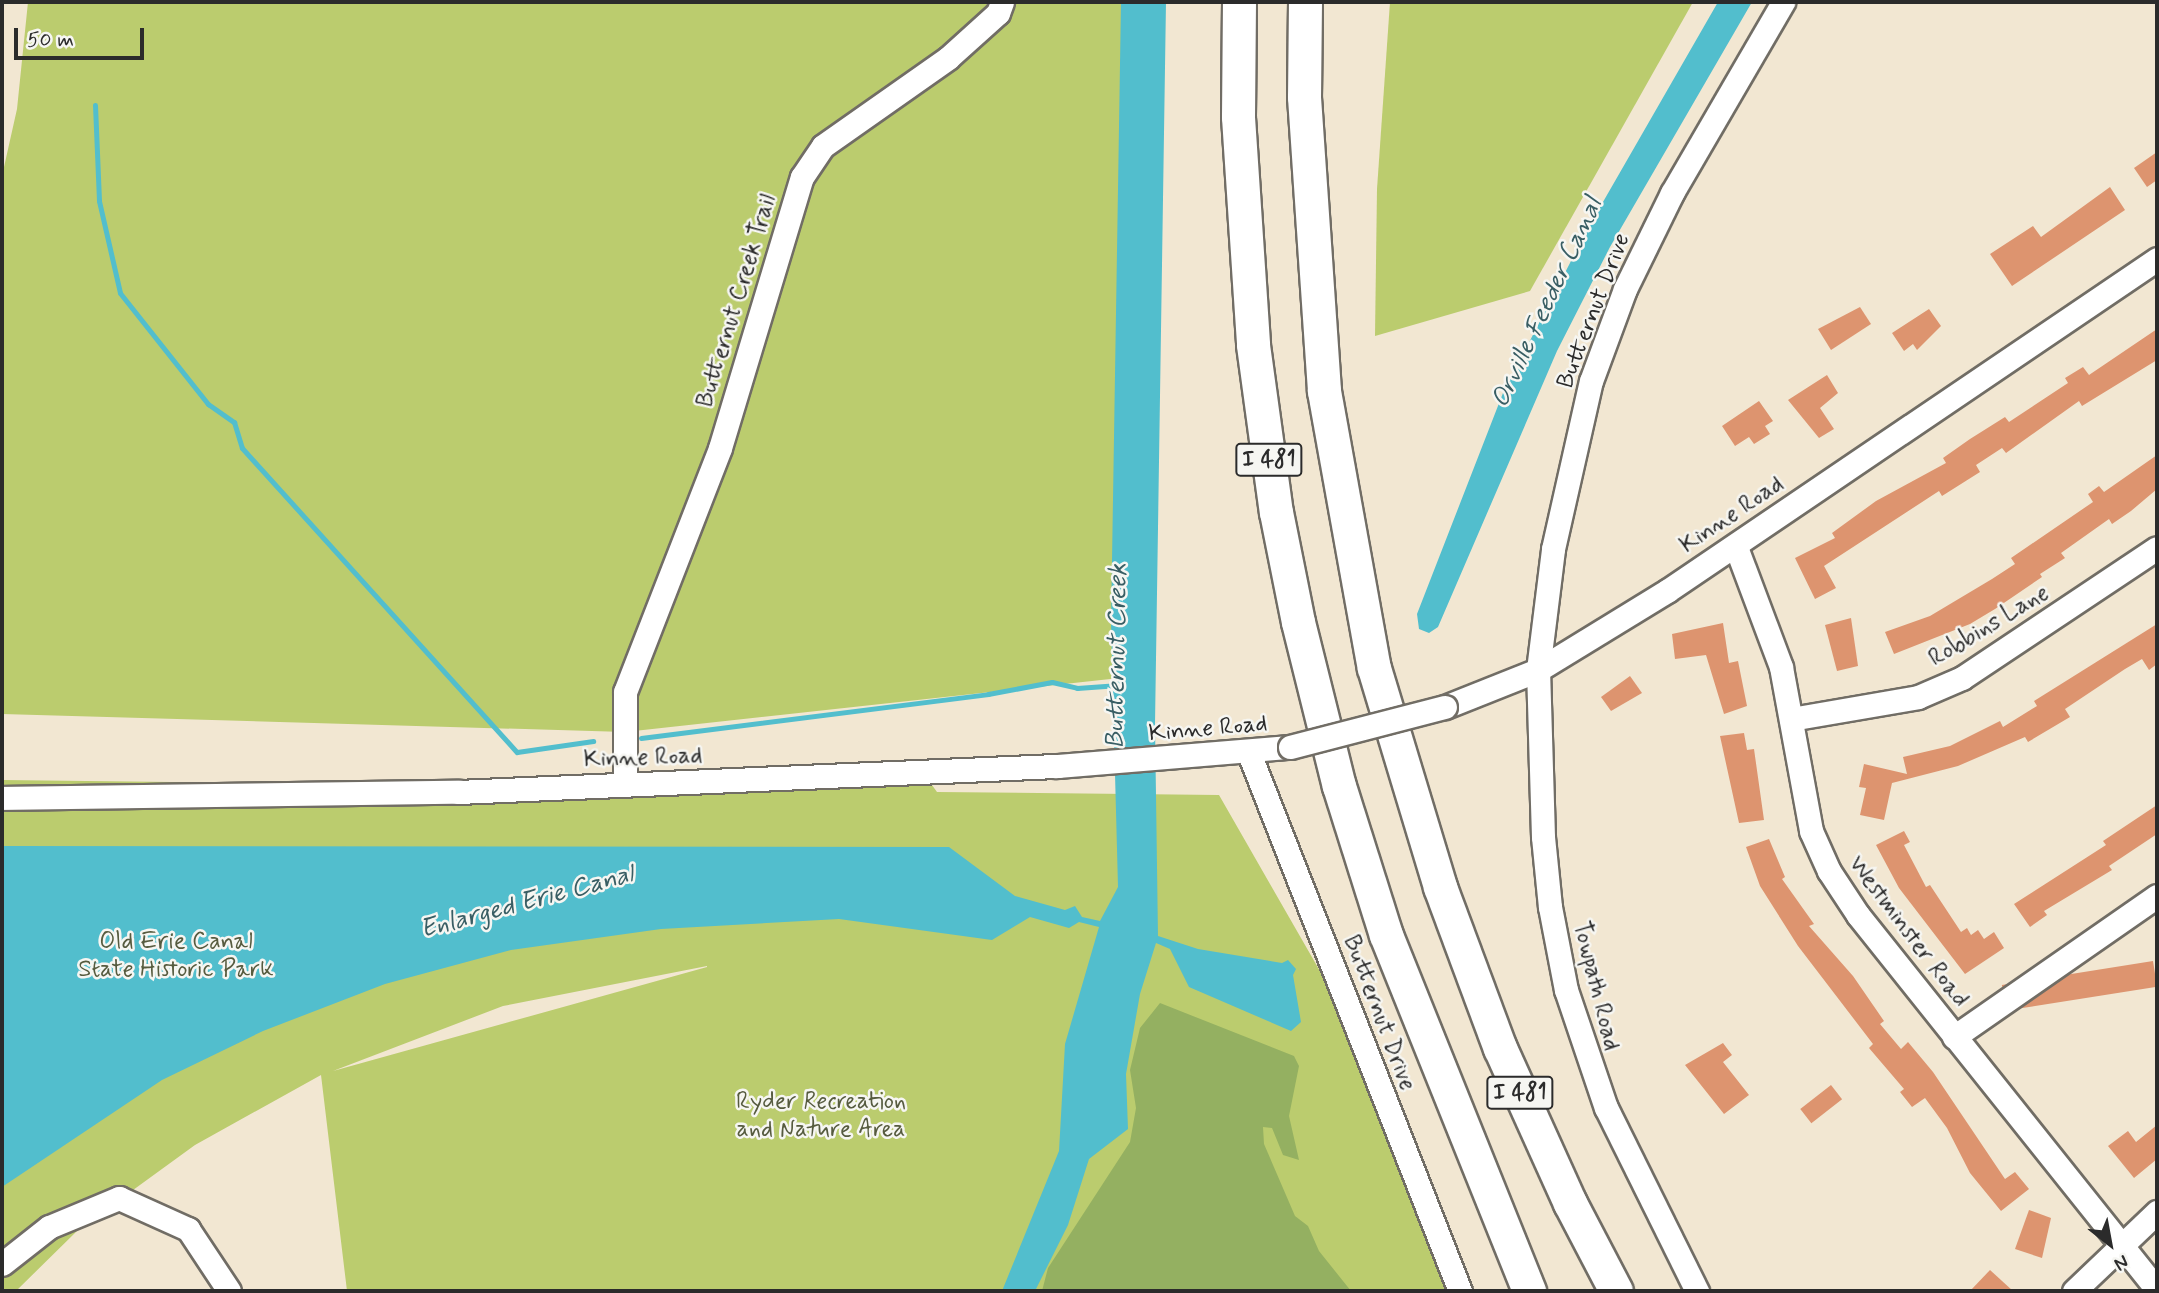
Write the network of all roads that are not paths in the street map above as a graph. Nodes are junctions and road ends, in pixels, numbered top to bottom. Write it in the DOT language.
graph roads {
  1 [pos="1002,2"];
  2 [pos="1239,2"];
  3 [pos="1305,2"];
  4 [pos="1783,2"];
  5 [pos="2157,259"];
  6 [pos="1736,547"];
  7 [pos="2157,548"];
  8 [pos="1538,670"];
  9 [pos="1791,719"];
  10 [pos="1250,753"];
  11 [pos="625,784"];
  12 [pos="2,798"];
  13 [pos="2157,896"];
  14 [pos="1954,1037"];
  15 [pos="2157,1212"];
  16 [pos="2121,1244"];
  17 [pos="2,1264"];
  18 [pos="2157,1289"];
  19 [pos="229,1291"];
  20 [pos="1460,1291"];
  21 [pos="1529,1291"];
  22 [pos="1616,1291"];
  23 [pos="1697,1291"];
  24 [pos="2074,1291"];
  1 -- 11 [label="street, Butternut Creek Trail"];
  2 -- 21 [label="highway, I 481"];
  3 -- 22 [label="highway, I 481"];
  4 -- 8 [label="street, Butternut Drive"];
  5 -- 6 [label="street, Kinne Road"];
  6 -- 8 [label="street, Kinne Road"];
  6 -- 9 [label="street, Westminster Road"];
  7 -- 9 [label="street, Robbins Lane"];
  8 -- 10 [label="street, Kinne Road, bridge"];
  8 -- 23 [label="street, Towpath Road"];
  9 -- 14 [label="street, Westminster Road"];
  10 -- 11 [label="street, Kinne Road"];
  10 -- 20 [label="street, Butternut Drive"];
  11 -- 12 [label="street, Kinne Road"];
  13 -- 14 [label="street"];
  14 -- 16 [label="street, Westminster Road"];
  15 -- 16 [label="street"];
  16 -- 18 [label="street, Westminster Road"];
  16 -- 24 [label="street"];
  17 -- 19 [label="street"];
}
